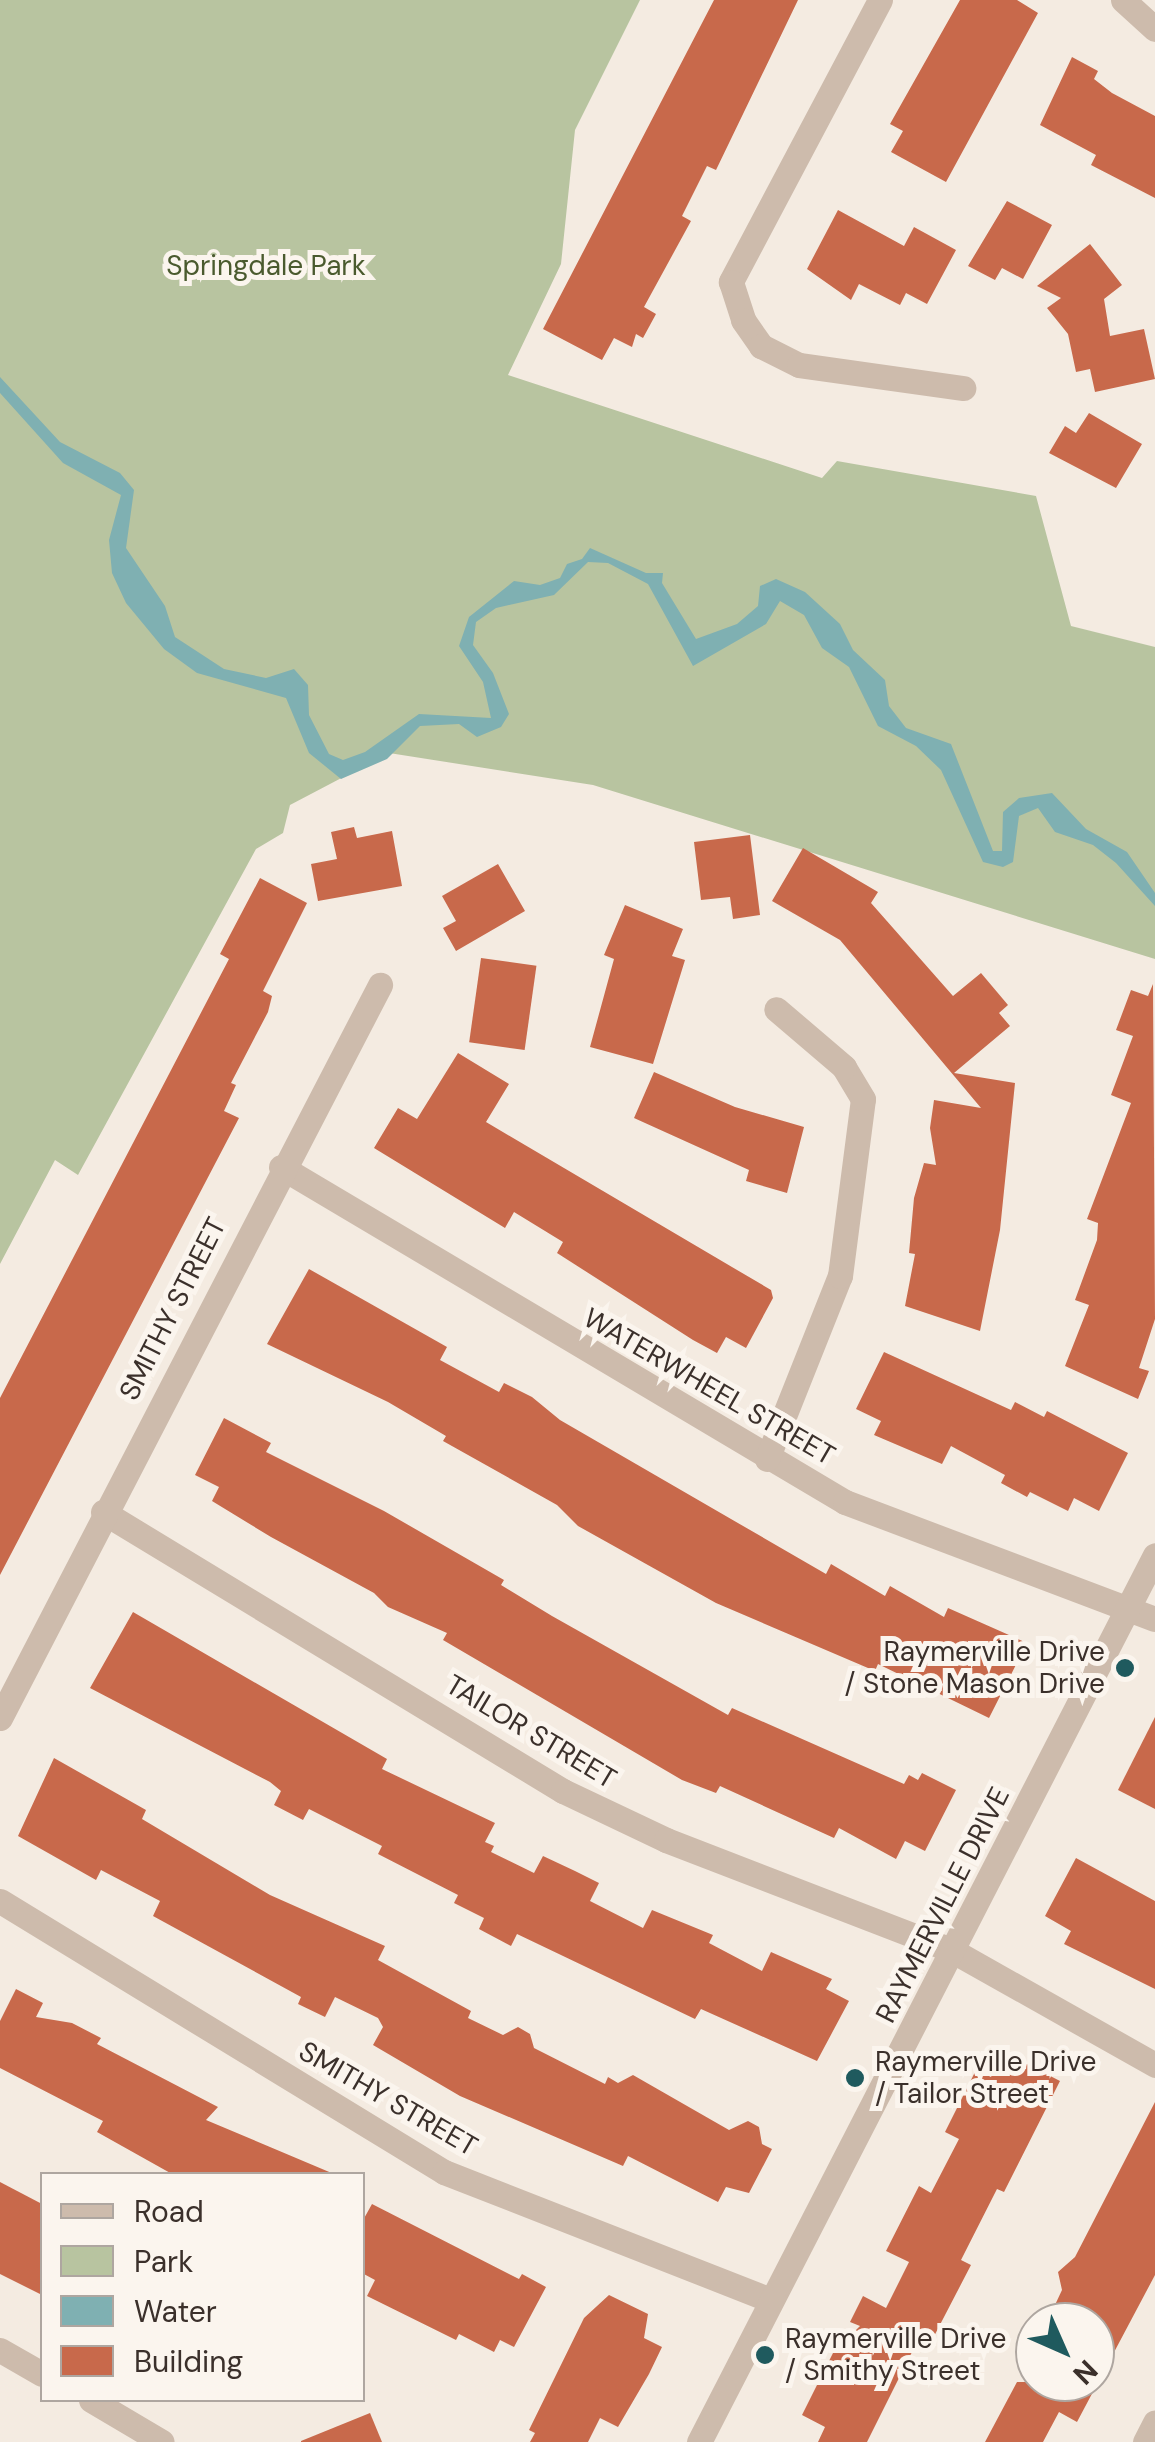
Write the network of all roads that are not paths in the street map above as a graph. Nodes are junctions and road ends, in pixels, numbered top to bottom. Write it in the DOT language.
graph roads {
  1 [pos="880,0"];
  2 [pos="1122,0"];
  3 [pos="1155,30"];
  4 [pos="963,388"];
  5 [pos="380,985"];
  6 [pos="776,1009"];
  7 [pos="281,1166"];
  8 [pos="767,1459"];
  9 [pos="103,1512"];
  10 [pos="1155,1555"];
  11 [pos="1131,1606"];
  12 [pos="1155,1619"];
  13 [pos="0,1718"];
  14 [pos="0,1901"];
  15 [pos="953,1951"];
  16 [pos="1155,2065"];
  17 [pos="771,2300"];
  18 [pos="0,2350"];
  19 [pos="40,2373"];
  20 [pos="93,2402"];
  21 [pos="1155,2422"];
  22 [pos="162,2442"];
  23 [pos="699,2442"];
  24 [pos="1145,2442"];
  1 -- 4 [label="street"];
  2 -- 3 [label="street"];
  5 -- 7 [label="street, SMITHY STREET"];
  6 -- 8 [label="street"];
  7 -- 8 [label="street, WATERWHEEL STREET"];
  7 -- 9 [label="street, SMITHY STREET"];
  8 -- 11 [label="street, WATERWHEEL STREET"];
  9 -- 13 [label="street, SMITHY STREET"];
  9 -- 15 [label="street, TAILOR STREET"];
  10 -- 11 [label="street, RAYMERVILLE DRIVE"];
  11 -- 12 [label="street, WATERWHEEL STREET"];
  11 -- 15 [label="street, RAYMERVILLE DRIVE"];
  14 -- 17 [label="street, SMITHY STREET"];
  15 -- 16 [label="street, TAILOR STREET"];
  15 -- 17 [label="street, RAYMERVILLE DRIVE"];
  17 -- 23 [label="street, RAYMERVILLE DRIVE"];
  18 -- 19 [label="street"];
  20 -- 22 [label="street"];
  21 -- 24 [label="street"];
}
